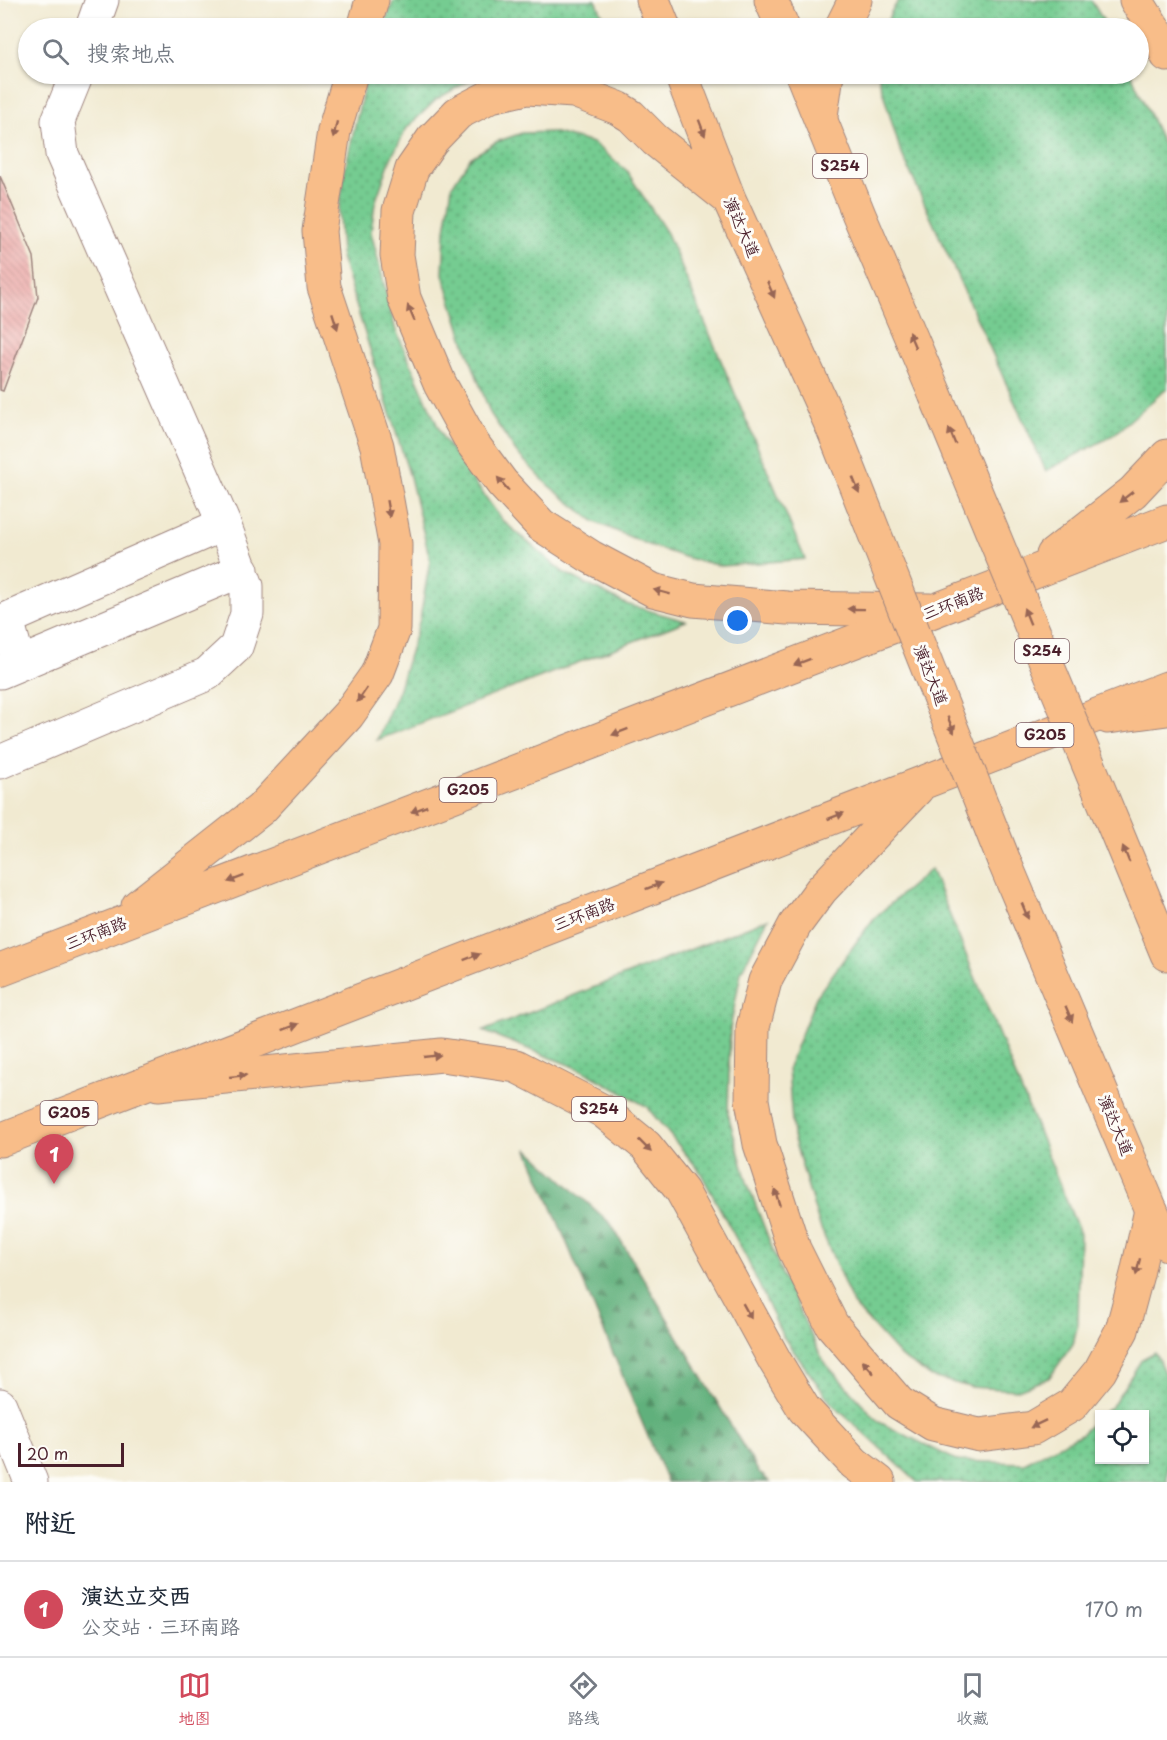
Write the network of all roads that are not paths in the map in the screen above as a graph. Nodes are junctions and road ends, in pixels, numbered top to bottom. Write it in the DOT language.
graph roads {
  1 [pos="102,0"];
  2 [pos="372,0"];
  3 [pos="653,0"];
  4 [pos="771,0"];
  5 [pos="855,0"];
  6 [pos="1136,0"];
  7 [pos="96,18"];
  8 [pos="367,18"];
  9 [pos="660,18"];
  10 [pos="779,18"];
  11 [pos="845,18"];
  12 [pos="1147,18"];
  13 [pos="1149,21"];
  14 [pos="1167,54"];
  15 [pos="73,84"];
  16 [pos="348,84"];
  17 [pos="685,84"];
  18 [pos="806,84"];
  19 [pos="825,84"];
  20 [pos="820,116"];
  21 [pos="729,199"];
  22 [pos="1167,456"];
  23 [pos="1167,521"];
  24 [pos="224,524"];
  25 [pos="242,570"];
  26 [pos="1027,575"];
  27 [pos="935,610"];
  28 [pos="10,668"];
  29 [pos="1167,688"];
  30 [pos="1167,709"];
  31 [pos="1082,721"];
  32 [pos="0,762"];
  33 [pos="924,782"];
  34 [pos="112,927"];
  35 [pos="1167,954"];
  36 [pos="0,970"];
  37 [pos="138,1086"];
  38 [pos="0,1140"];
  39 [pos="1151,1210"];
  40 [pos="1167,1244"];
  41 [pos="0,1405"];
  42 [pos="31,1482"];
  43 [pos="879,1482"];
  1 -- 7 [label="street"];
  2 -- 8 [label="main road"];
  3 -- 9 [label="main road"];
  4 -- 10 [label="main road"];
  5 -- 11 [label="main road"];
  6 -- 12 [label="main road"];
  13 -- 14 [label="main road"];
  15 -- 24 [label="street"];
  16 -- 34 [label="main road, one-way"];
  17 -- 21 [label="main road, 演达大道, one-way"];
  18 -- 20 [label="main road"];
  19 -- 20 [label="main road"];
  35 -- 20 [label="main road, S254, one-way, bridge"];
  27 -- 21 [label="main road, one-way"];
  21 -- 39 [label="main road, 演达大道, one-way, bridge"];
  22 -- 26 [label="main road, one-way"];
  23 -- 26 [label="main road, 三环南路 / G205"];
  24 -- 25 [label="street"];
  24 -- 28 [label="street"];
  25 -- 28 [label="street"];
  25 -- 32 [label="street"];
  26 -- 27 [label="main road, 三环南路 / G205"];
  27 -- 34 [label="main road, 三环南路 / G205, one-way"];
  29 -- 31 [label="main road, 三环南路 / G205"];
  30 -- 31 [label="main road"];
  31 -- 33 [label="main road, 三环南路 / G205"];
  37 -- 33 [label="main road, 三环南路 / G205, one-way"];
  39 -- 33 [label="main road, one-way"];
  34 -- 36 [label="main road, 三环南路 / G205"];
  37 -- 38 [label="main road, 三环南路 / G205"];
  37 -- 43 [label="main road, S254, one-way"];
  39 -- 40 [label="main road, 演达大道"];
  41 -- 42 [label="street"];
}
